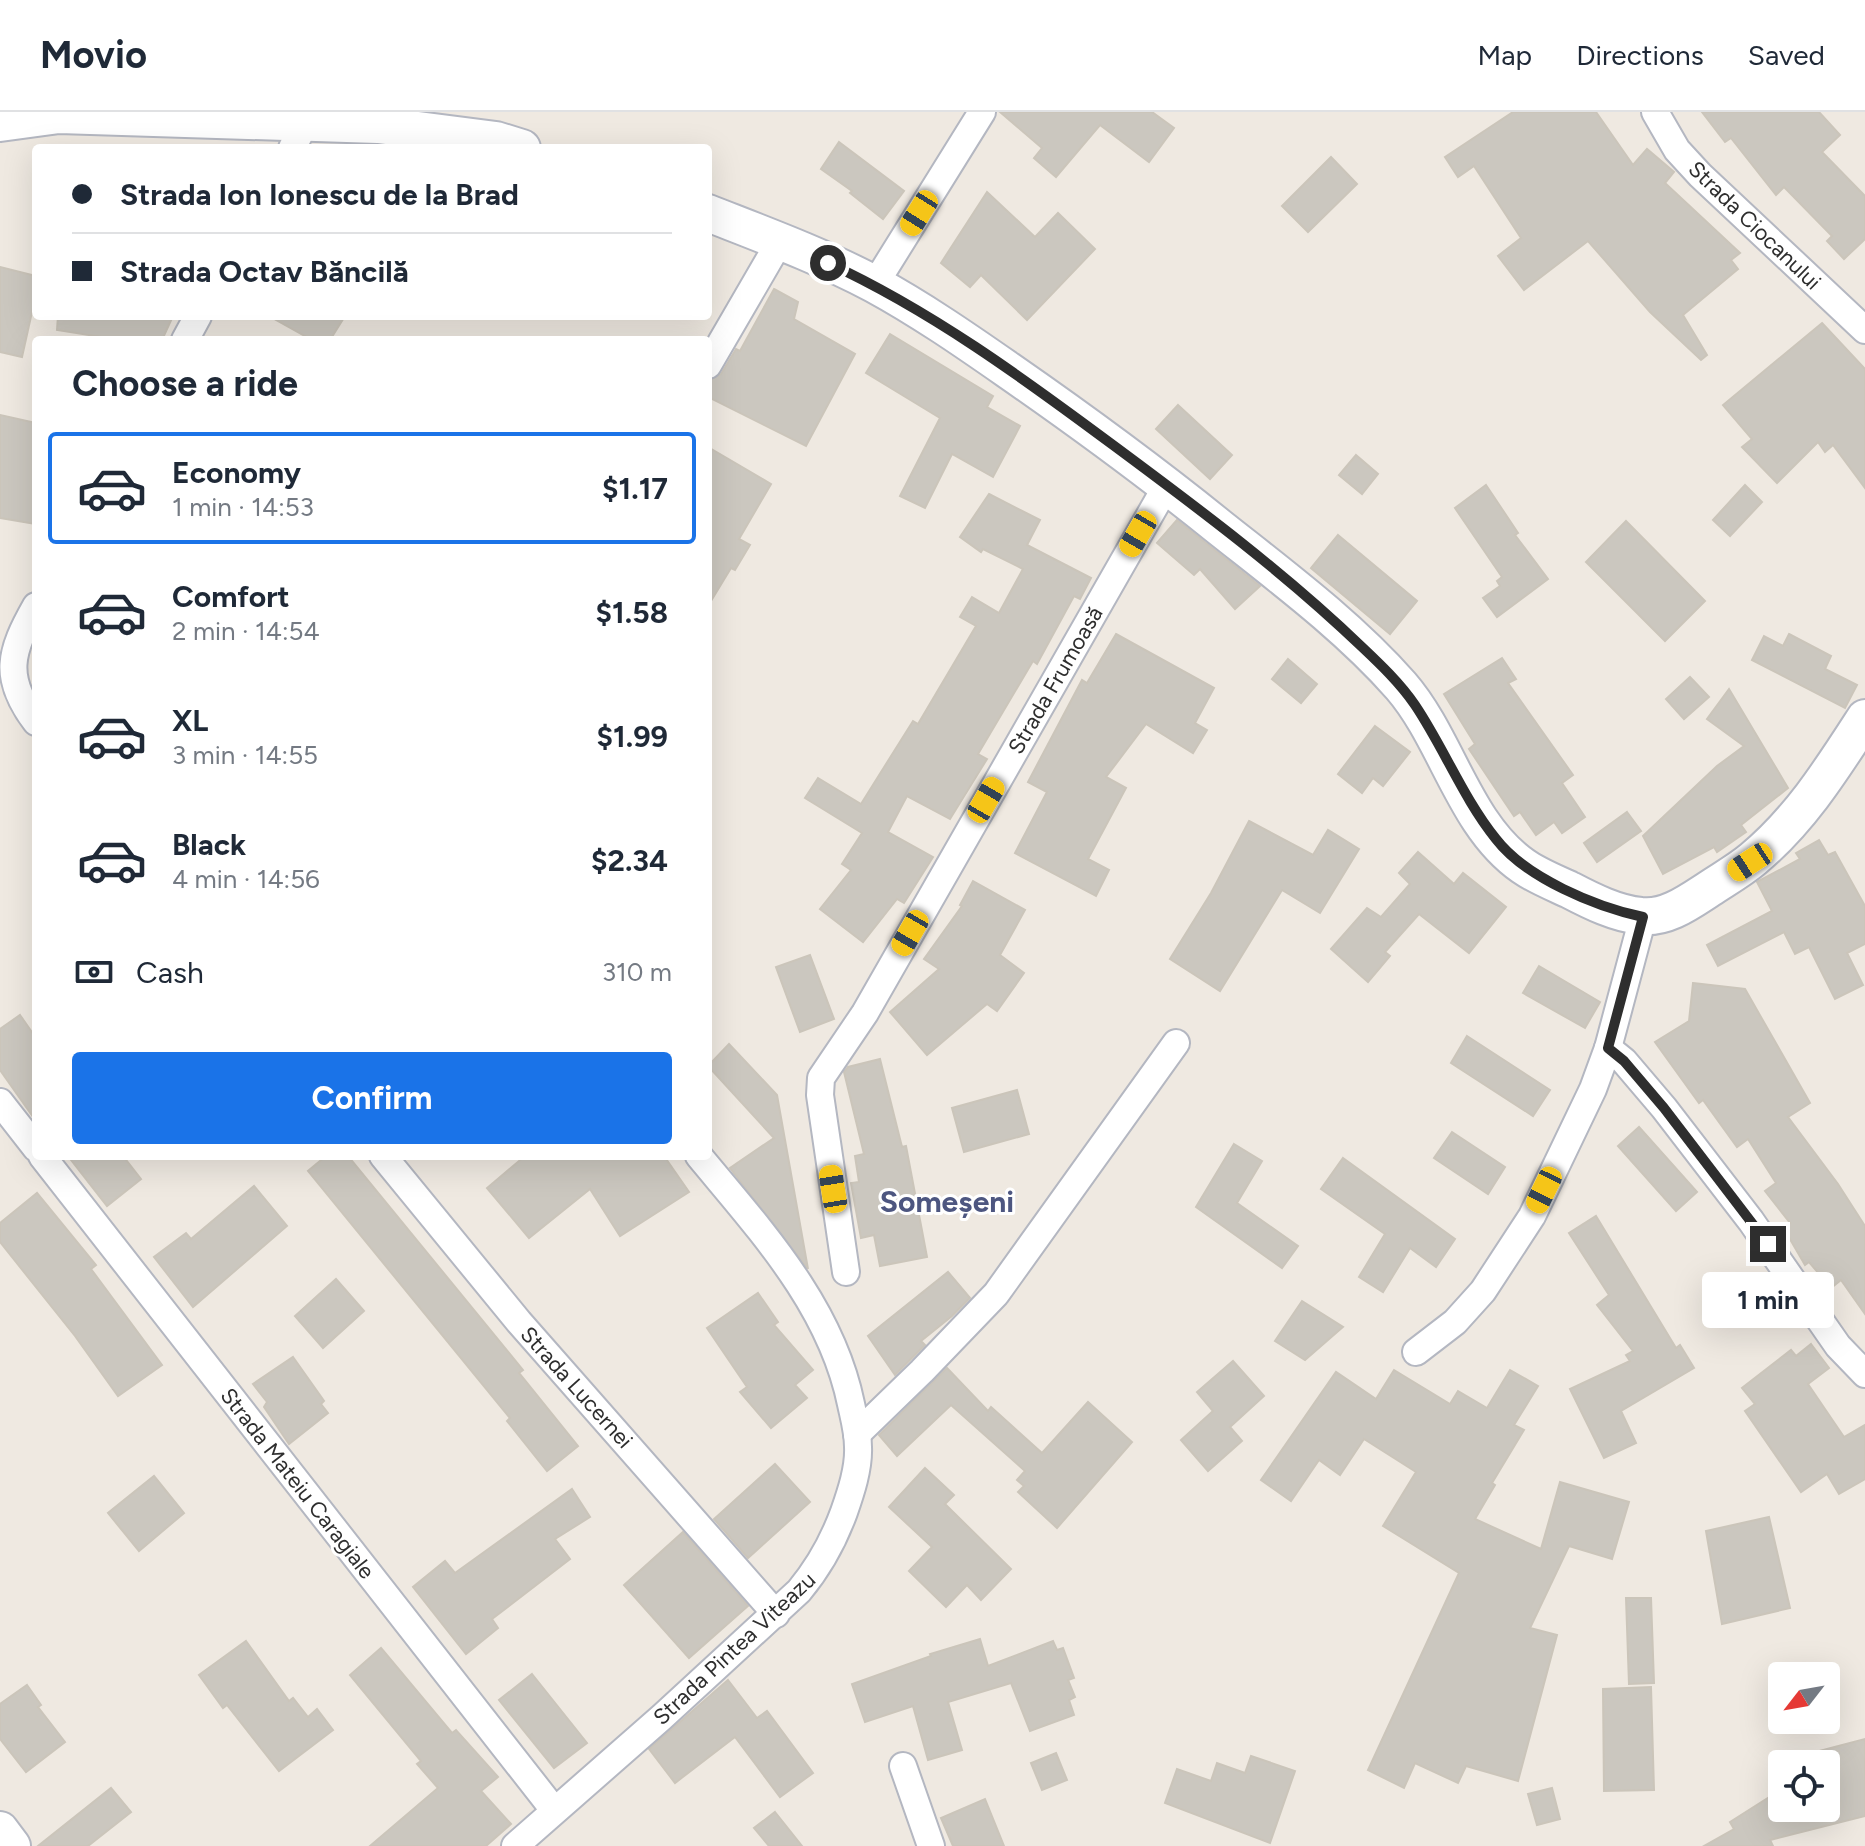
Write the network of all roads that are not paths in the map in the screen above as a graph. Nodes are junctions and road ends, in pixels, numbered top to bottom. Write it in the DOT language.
graph roads {
  1 [pos="982,112"];
  2 [pos="1655,112"];
  3 [pos="378,118"];
  4 [pos="0,123"];
  5 [pos="299,135"];
  6 [pos="509,144"];
  7 [pos="712,215"];
  8 [pos="780,241"];
  9 [pos="875,284"];
  10 [pos="1865,330"];
  11 [pos="712,358"];
  12 [pos="1167,485"];
  13 [pos="32,613"];
  14 [pos="32,717"];
  15 [pos="1865,718"];
  16 [pos="1643,917"];
  17 [pos="1176,1043"];
  18 [pos="1608,1048"];
  19 [pos="0,1102"];
  20 [pos="32,1143"];
  21 [pos="45,1160"];
  22 [pos="386,1160"];
  23 [pos="702,1160"];
  24 [pos="846,1272"];
  25 [pos="1416,1352"];
  26 [pos="1865,1374"];
  27 [pos="857,1434"];
  28 [pos="776,1614"];
  29 [pos="903,1766"];
  30 [pos="554,1810"];
  31 [pos="0,1830"];
  32 [pos="12,1846"];
  33 [pos="515,1846"];
  34 [pos="931,1846"];
  1 -- 9 [label="street"];
  2 -- 10 [label="street, Strada Ciocanului"];
  3 -- 5 [label="street"];
  3 -- 6 [label="street"];
  4 -- 5 [label="street"];
  7 -- 8 [label="street"];
  8 -- 9 [label="street"];
  8 -- 11 [label="street"];
  9 -- 12 [label="street"];
  12 -- 16 [label="street"];
  12 -- 24 [label="street, Strada Frumoasă"];
  13 -- 14 [label="street"];
  15 -- 16 [label="street"];
  16 -- 18 [label="street"];
  17 -- 27 [label="street"];
  18 -- 25 [label="street"];
  18 -- 26 [label="street"];
  19 -- 20 [label="street"];
  21 -- 30 [label="street, Strada Mateiu Caragiale"];
  22 -- 28 [label="street, Strada Lucernei"];
  23 -- 27 [label="street, Strada Pintea Viteazu"];
  27 -- 28 [label="street, Strada Pintea Viteazu"];
  28 -- 30 [label="street, Strada Pintea Viteazu"];
  29 -- 34 [label="street"];
  30 -- 33 [label="street, Strada Pintea Viteazu"];
  31 -- 32 [label="street"];
}
